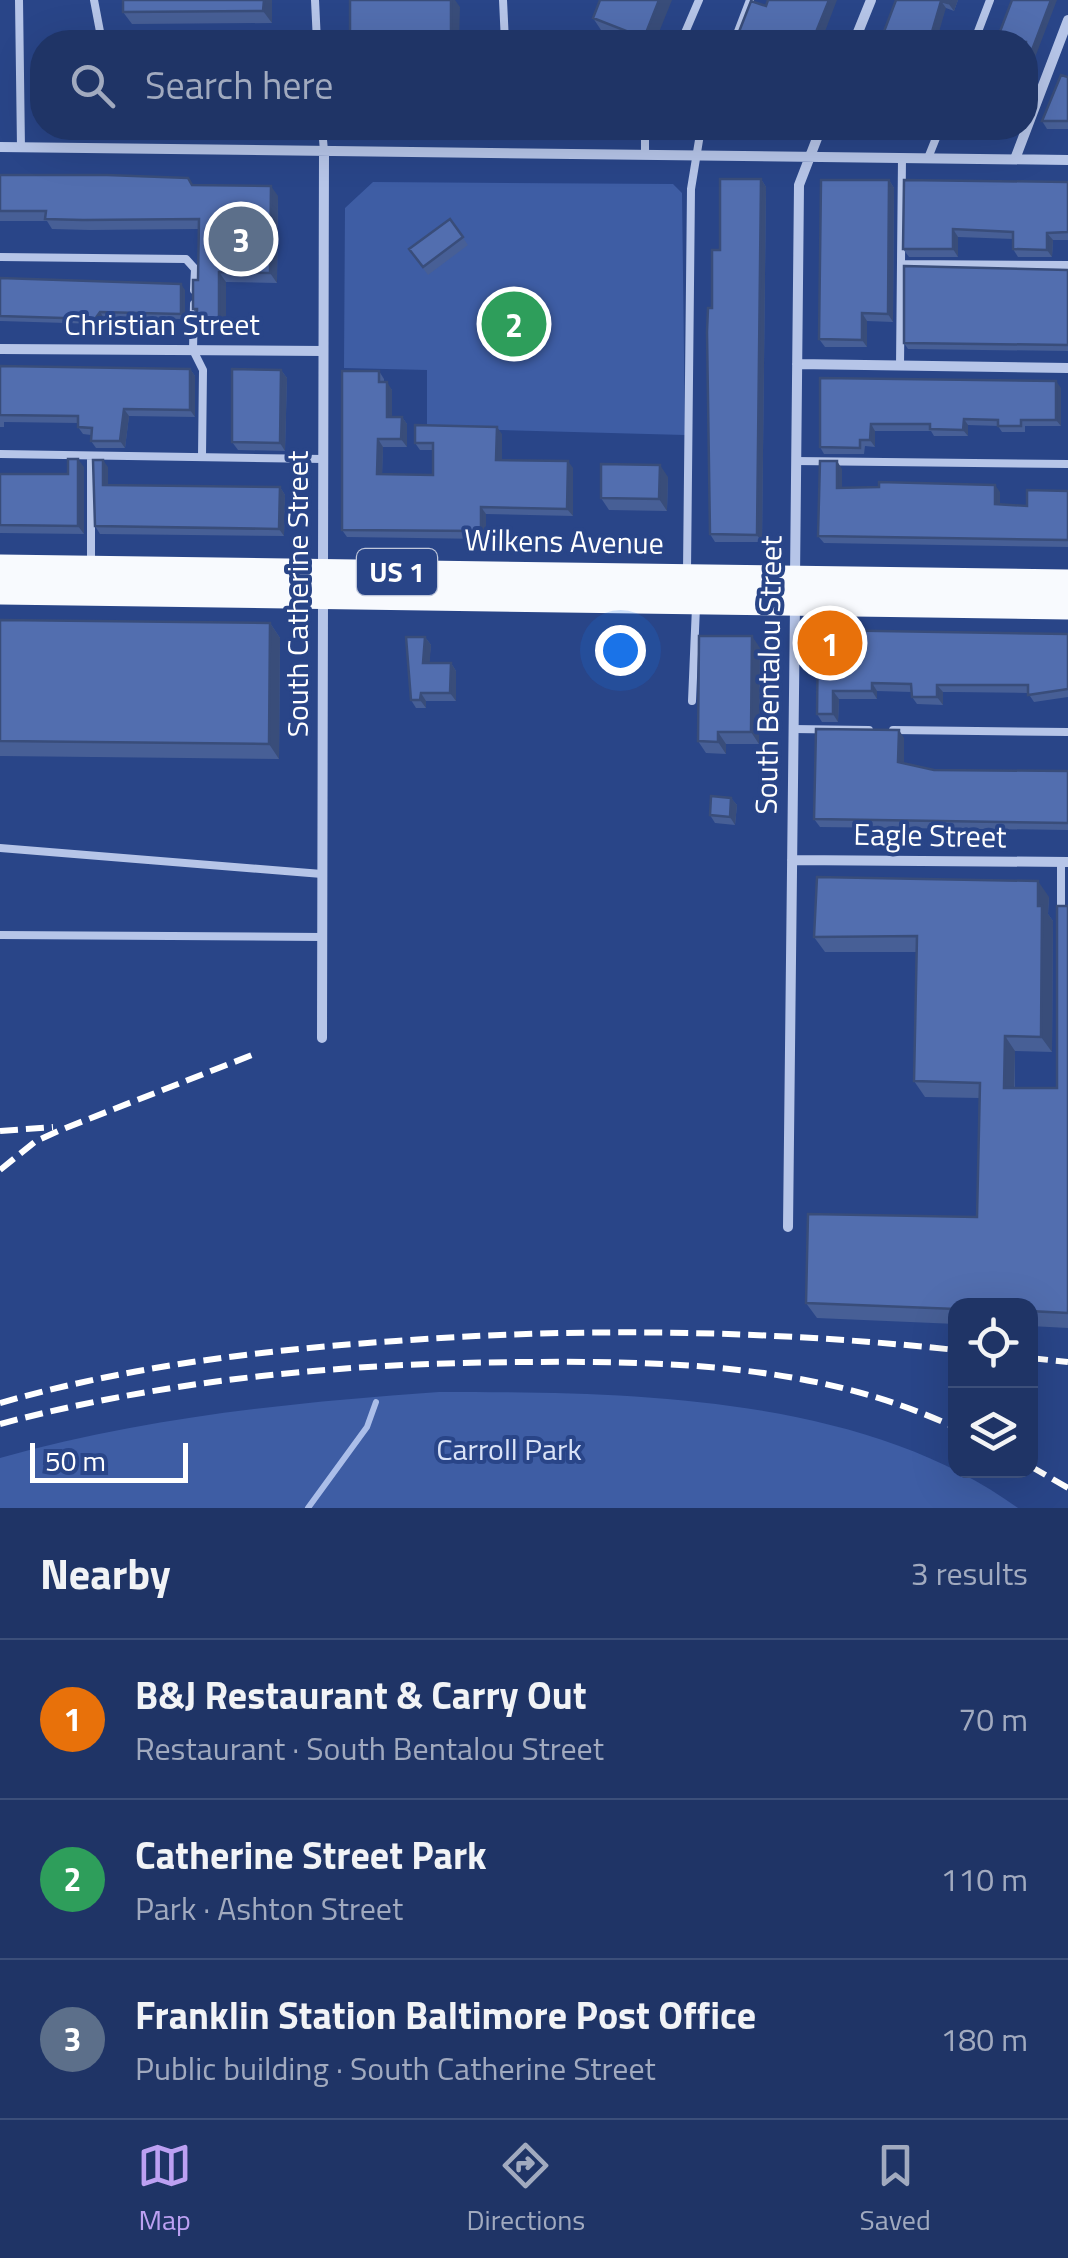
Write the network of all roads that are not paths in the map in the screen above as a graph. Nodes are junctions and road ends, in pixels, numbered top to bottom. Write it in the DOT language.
graph roads {
  1 [pos="20,0"];
  2 [pos="94,0"];
  3 [pos="314,0"];
  4 [pos="503,0"];
  5 [pos="698,0"];
  6 [pos="750,0"];
  7 [pos="871,0"];
  8 [pos="990,0"];
  9 [pos="1068,20"];
  10 [pos="100,30"];
  11 [pos="316,30"];
  12 [pos="505,30"];
  13 [pos="686,30"];
  14 [pos="739,30"];
  15 [pos="859,30"];
  16 [pos="979,30"];
  17 [pos="1038,97"];
  18 [pos="323,140"];
  19 [pos="645,140"];
  20 [pos="699,140"];
  21 [pos="816,140"];
  22 [pos="935,140"];
  23 [pos="1021,140"];
  24 [pos="0,147"];
  25 [pos="20,148"];
  26 [pos="324,151"];
  27 [pos="646,155"];
  28 [pos="696,155"];
  29 [pos="809,157"];
  30 [pos="902,158"];
  31 [pos="928,158"];
  32 [pos="1014,159"];
  33 [pos="1068,160"];
  34 [pos="0,257"];
  35 [pos="901,264"];
  36 [pos="1068,265"];
  37 [pos="0,349"];
  38 [pos="193,350"];
  39 [pos="323,351"];
  40 [pos="797,364"];
  41 [pos="900,366"];
  42 [pos="1068,368"];
  43 [pos="0,454"];
  44 [pos="91,456"];
  45 [pos="202,456"];
  46 [pos="323,458"];
  47 [pos="796,461"];
  48 [pos="1068,464"];
  49 [pos="0,567"];
  50 [pos="92,568"];
  51 [pos="686,576"];
  52 [pos="795,577"];
  53 [pos="1068,582"];
  54 [pos="323,584"];
  55 [pos="0,592"];
  56 [pos="696,602"];
  57 [pos="795,604"];
  58 [pos="1068,607"];
  59 [pos="692,701"];
  60 [pos="794,728"];
  61 [pos="1068,732"];
  62 [pos="0,848"];
  63 [pos="792,860"];
  64 [pos="1065,862"];
  65 [pos="322,874"];
  66 [pos="1061,920"];
  67 [pos="0,936"];
  68 [pos="322,937"];
  69 [pos="322,1038"];
  70 [pos="788,1227"];
  1 -- 25 [label="lane"];
  2 -- 10 [label="lane"];
  3 -- 11 [label="lane"];
  4 -- 12 [label="lane"];
  5 -- 13 [label="lane"];
  6 -- 14 [label="lane"];
  7 -- 15 [label="street"];
  8 -- 16 [label="lane"];
  9 -- 17 [label="street"];
  18 -- 26 [label="lane"];
  19 -- 27 [label="lane"];
  20 -- 28 [label="lane"];
  21 -- 29 [label="street, South Bentalou Street"];
  22 -- 31 [label="lane"];
  23 -- 32 [label="street"];
  24 -- 25 [label="street"];
  25 -- 26 [label="street"];
  26 -- 27 [label="street"];
  26 -- 39 [label="street, South Catherine Street"];
  27 -- 28 [label="street"];
  28 -- 29 [label="street"];
  28 -- 51 [label="lane"];
  29 -- 30 [label="street"];
  29 -- 40 [label="street, South Bentalou Street"];
  30 -- 31 [label="street"];
  30 -- 35 [label="lane"];
  31 -- 32 [label="street"];
  32 -- 33 [label="street"];
  34 -- 38 [label="lane"];
  35 -- 36 [label="lane"];
  35 -- 41 [label="lane"];
  37 -- 38 [label="street, Christian Street"];
  38 -- 39 [label="street, Christian Street"];
  38 -- 45 [label="lane"];
  39 -- 46 [label="street, South Catherine Street"];
  40 -- 41 [label="street"];
  40 -- 47 [label="street, South Bentalou Street"];
  41 -- 42 [label="street"];
  43 -- 44 [label="lane"];
  44 -- 45 [label="lane"];
  44 -- 50 [label="lane"];
  45 -- 46 [label="lane"];
  46 -- 54 [label="street, South Catherine Street"];
  47 -- 48 [label="lane"];
  47 -- 52 [label="street, South Bentalou Street"];
  49 -- 50 [label="main road, Wilkens Avenue / US 1"];
  50 -- 54 [label="main road, Wilkens Avenue / US 1"];
  51 -- 52 [label="main road, Wilkens Avenue / US 1"];
  51 -- 54 [label="main road, Wilkens Avenue / US 1"];
  52 -- 53 [label="main road, Wilkens Avenue / US 1"];
  52 -- 57 [label="street, South Bentalou Street"];
  54 -- 55 [label="main road, Wilkens Avenue / US 1"];
  54 -- 56 [label="main road, Wilkens Avenue / US 1"];
  54 -- 65 [label="street, South Catherine Street"];
  56 -- 57 [label="main road, Wilkens Avenue / US 1"];
  56 -- 59 [label="lane"];
  57 -- 58 [label="main road, Wilkens Avenue / US 1"];
  57 -- 60 [label="street, South Bentalou Street"];
  60 -- 61 [label="lane"];
  60 -- 63 [label="street, South Bentalou Street"];
  62 -- 65 [label="lane"];
  63 -- 64 [label="street, Eagle Street"];
  63 -- 70 [label="street, South Bentalou Street"];
  64 -- 66 [label="lane"];
  65 -- 68 [label="street, South Catherine Street"];
  67 -- 68 [label="lane"];
  68 -- 69 [label="street, South Catherine Street"];
}
